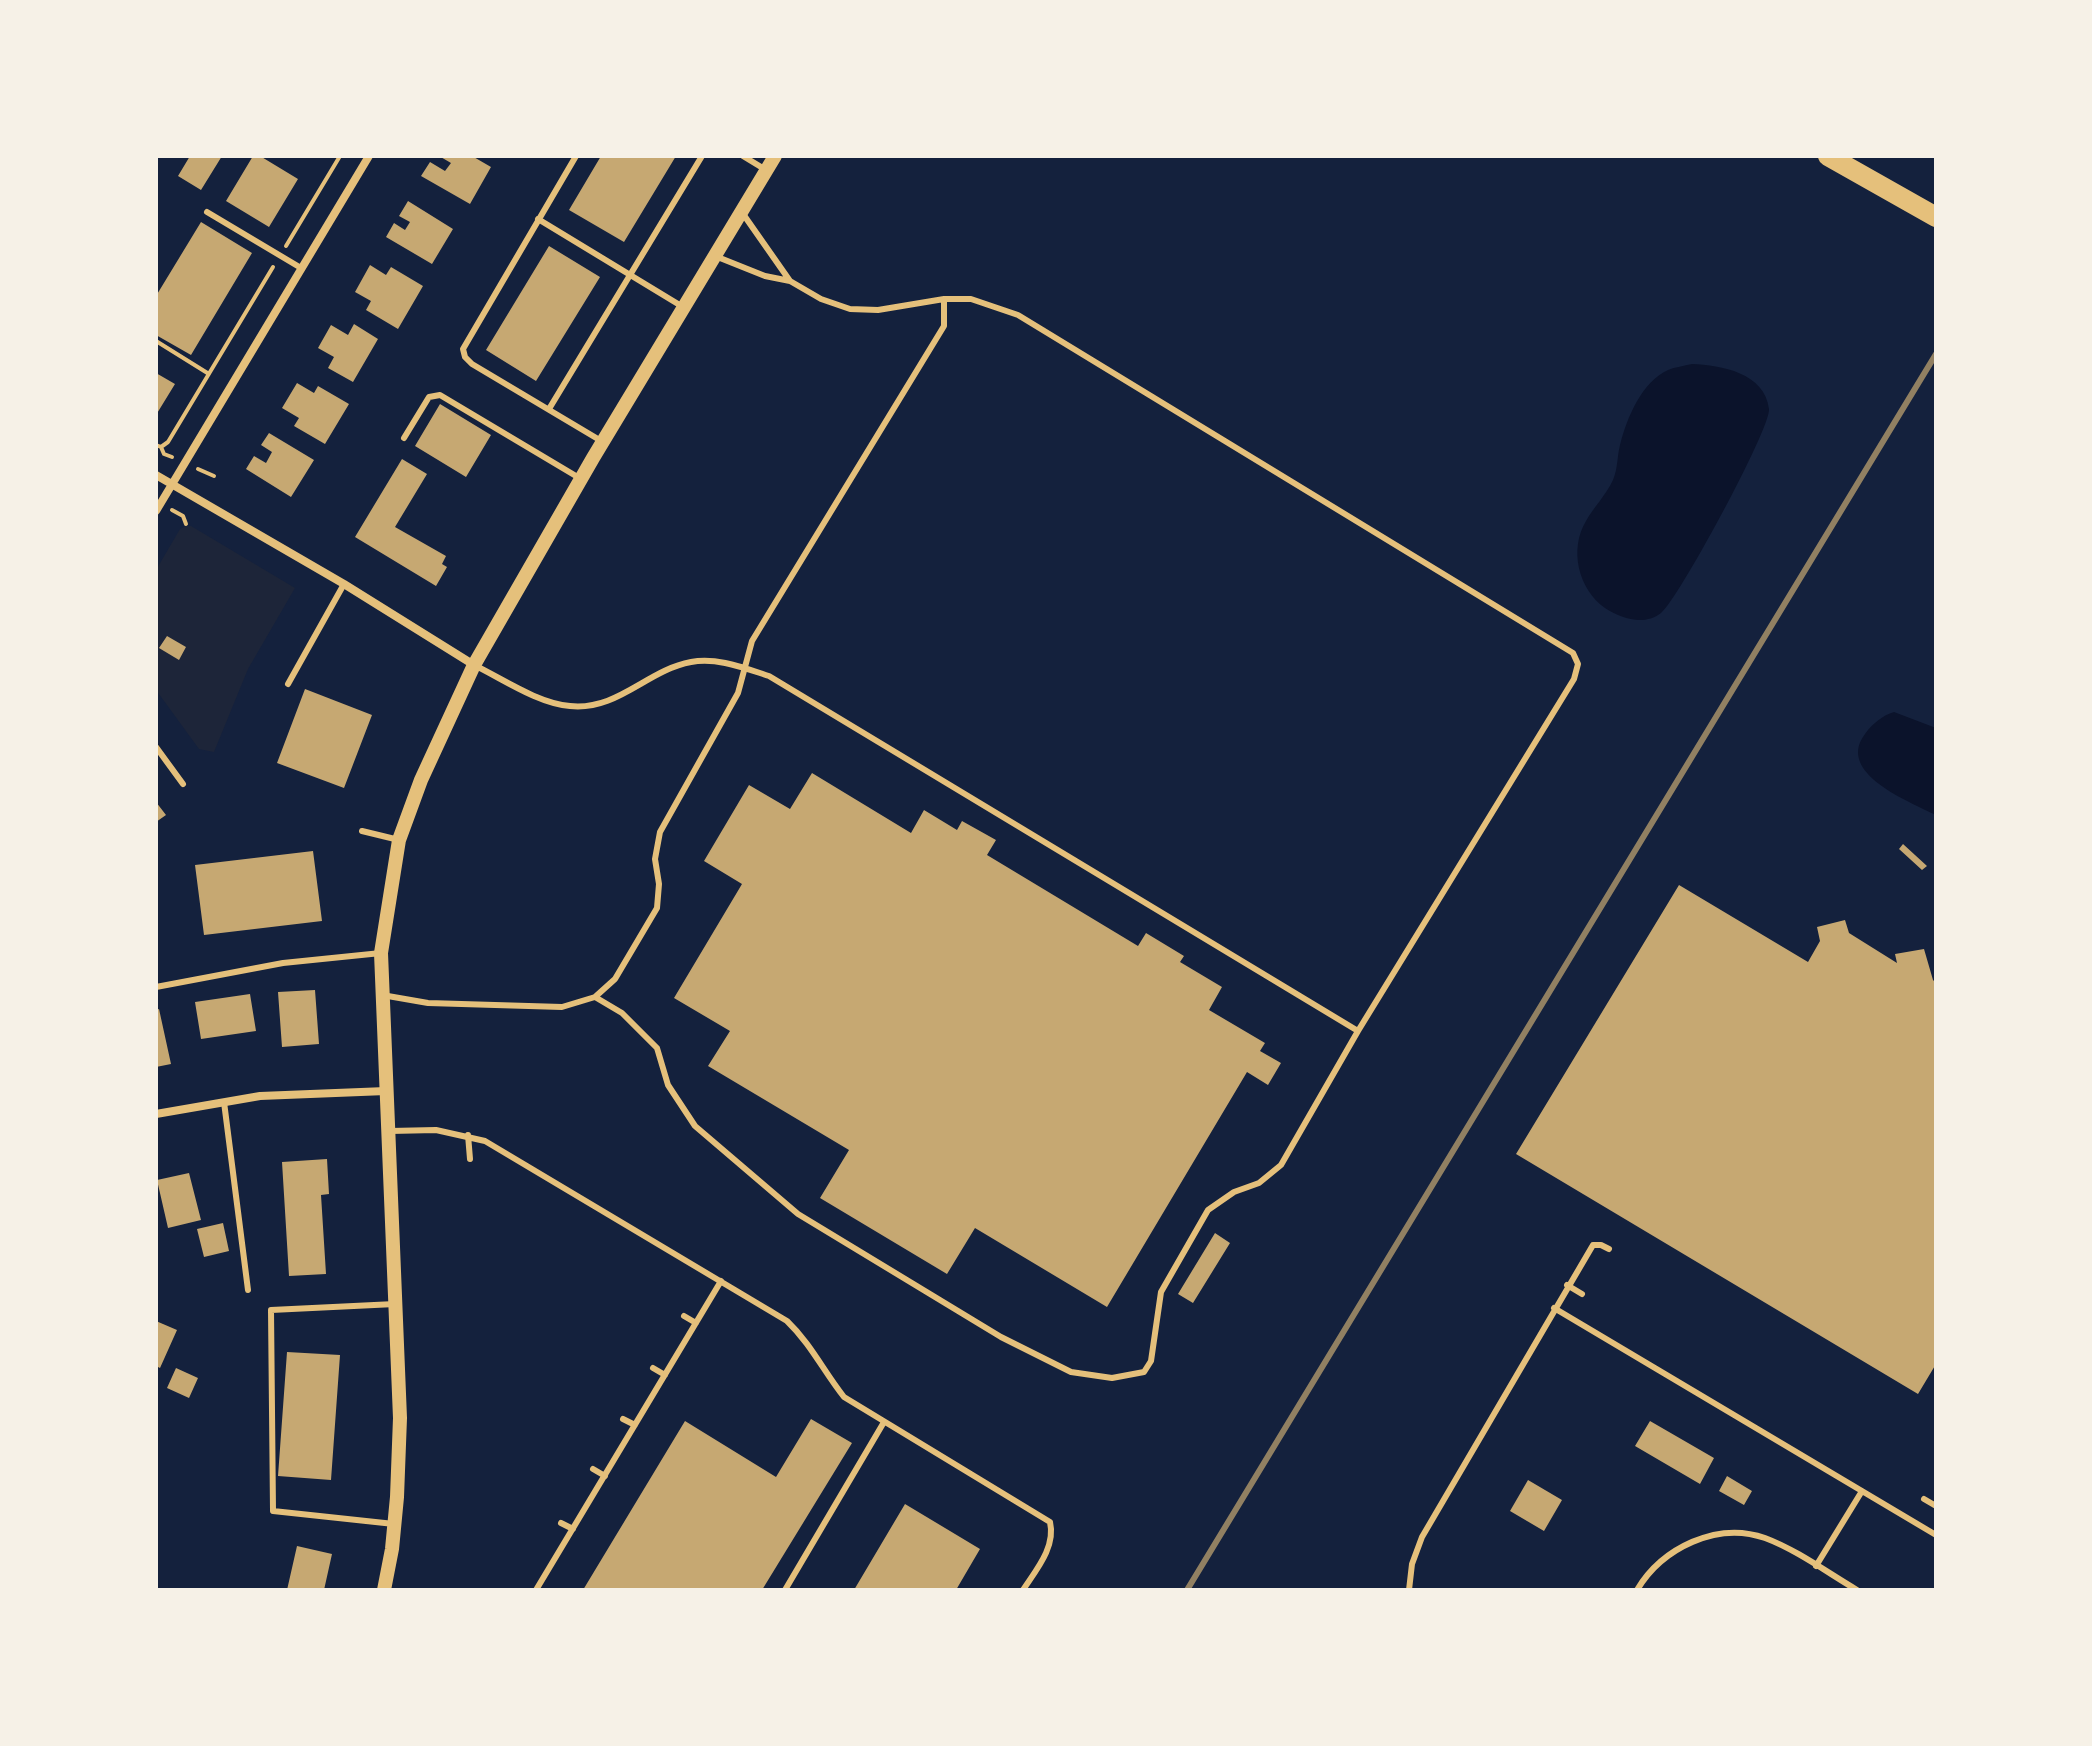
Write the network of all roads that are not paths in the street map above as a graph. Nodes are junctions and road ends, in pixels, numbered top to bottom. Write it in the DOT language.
graph roads {
  1 [pos="369,156"];
  2 [pos="576,156"];
  3 [pos="702,156"];
  4 [pos="743,156"];
  5 [pos="775,156"];
  6 [pos="1828,156"];
  7 [pos="766,170"];
  8 [pos="741,211"];
  9 [pos="207,212"];
  10 [pos="1936,217"];
  11 [pos="538,219"];
  12 [pos="714,255"];
  13 [pos="301,268"];
  14 [pos="630,275"];
  15 [pos="790,281"];
  16 [pos="944,299"];
  17 [pos="683,307"];
  18 [pos="549,409"];
  19 [pos="404,438"];
  20 [pos="603,442"];
  21 [pos="523,444"];
  22 [pos="518,451"];
  23 [pos="156,475"];
  24 [pos="581,479"];
  25 [pos="172,484"];
  26 [pos="156,511"];
  27 [pos="344,584"];
  28 [pos="307,650"];
  29 [pos="317,656"];
  30 [pos="474,665"];
  31 [pos="747,668"];
  32 [pos="288,684"];
  33 [pos="156,747"];
  34 [pos="183,784"];
  35 [pos="362,831"];
  36 [pos="399,840"];
  37 [pos="381,953"];
  38 [pos="156,987"];
  39 [pos="382,995"];
  40 [pos="595,997"];
  41 [pos="1358,1031"];
  42 [pos="386,1091"];
  43 [pos="224,1102"];
  44 [pos="156,1114"];
  45 [pos="389,1131"];
  46 [pos="468,1135"];
  47 [pos="470,1159"];
  48 [pos="1609,1249"];
  49 [pos="721,1281"];
  50 [pos="1567,1285"];
  51 [pos="248,1290"];
  52 [pos="1582,1294"];
  53 [pos="395,1304"];
  54 [pos="1554,1308"];
  55 [pos="684,1316"];
  56 [pos="696,1323"];
  57 [pos="653,1368"];
  58 [pos="665,1375"];
  59 [pos="623,1419"];
  60 [pos="884,1422"];
  61 [pos="635,1425"];
  62 [pos="593,1469"];
  63 [pos="605,1476"];
  64 [pos="1862,1491"];
  65 [pos="1924,1499"];
  66 [pos="1936,1506"];
  67 [pos="561,1523"];
  68 [pos="395,1524"];
  69 [pos="573,1529"];
  70 [pos="1936,1535"];
  71 [pos="1816,1566"];
  72 [pos="384,1590"];
  73 [pos="536,1590"];
  74 [pos="785,1590"];
  75 [pos="1023,1590"];
  76 [pos="1409,1590"];
  77 [pos="1637,1590"];
  78 [pos="1857,1590"];
  1 -- 13 [label="street"];
  2 -- 11 [label="lane"];
  3 -- 14 [label="lane"];
  4 -- 7 [label="lane"];
  5 -- 7 [label="street"];
  6 -- 10 [label="main road"];
  7 -- 8 [label="street"];
  8 -- 12 [label="street"];
  8 -- 15 [label="lane"];
  9 -- 13 [label="lane"];
  11 -- 14 [label="lane"];
  11 -- 18 [label="lane"];
  12 -- 15 [label="lane"];
  12 -- 17 [label="street"];
  13 -- 25 [label="street"];
  14 -- 17 [label="lane"];
  14 -- 18 [label="lane"];
  15 -- 16 [label="lane"];
  16 -- 31 [label="lane"];
  16 -- 41 [label="lane"];
  17 -- 20 [label="street"];
  18 -- 20 [label="lane"];
  19 -- 21 [label="lane"];
  20 -- 24 [label="street"];
  21 -- 22 [label="lane"];
  21 -- 24 [label="lane"];
  23 -- 25 [label="street"];
  24 -- 30 [label="street"];
  25 -- 26 [label="street"];
  25 -- 27 [label="street"];
  27 -- 28 [label="lane"];
  27 -- 30 [label="street"];
  28 -- 29 [label="lane"];
  28 -- 32 [label="lane"];
  30 -- 31 [label="lane"];
  30 -- 36 [label="street"];
  31 -- 40 [label="lane"];
  31 -- 41 [label="lane"];
  33 -- 34 [label="lane"];
  35 -- 36 [label="lane"];
  36 -- 37 [label="street"];
  37 -- 38 [label="lane"];
  37 -- 39 [label="street"];
  39 -- 40 [label="lane"];
  39 -- 42 [label="street"];
  40 -- 41 [label="lane"];
  42 -- 43 [label="street"];
  42 -- 45 [label="street"];
  43 -- 44 [label="street"];
  43 -- 51 [label="lane"];
  45 -- 46 [label="lane"];
  45 -- 53 [label="street"];
  46 -- 47 [label="lane"];
  46 -- 49 [label="lane"];
  48 -- 50 [label="lane"];
  49 -- 56 [label="lane"];
  49 -- 60 [label="lane"];
  50 -- 52 [label="lane"];
  50 -- 54 [label="lane"];
  53 -- 68 [label="street"];
  53 -- 68 [label="lane"];
  54 -- 64 [label="lane"];
  54 -- 76 [label="lane"];
  55 -- 56 [label="lane"];
  56 -- 58 [label="lane"];
  57 -- 58 [label="lane"];
  58 -- 61 [label="lane"];
  59 -- 61 [label="lane"];
  60 -- 74 [label="lane"];
  60 -- 75 [label="lane"];
  61 -- 63 [label="lane"];
  62 -- 63 [label="lane"];
  63 -- 69 [label="lane"];
  64 -- 70 [label="lane"];
  64 -- 71 [label="lane"];
  65 -- 66 [label="lane"];
  67 -- 69 [label="lane"];
  68 -- 72 [label="street"];
  69 -- 73 [label="lane"];
  71 -- 77 [label="lane"];
  71 -- 78 [label="lane"];
}
